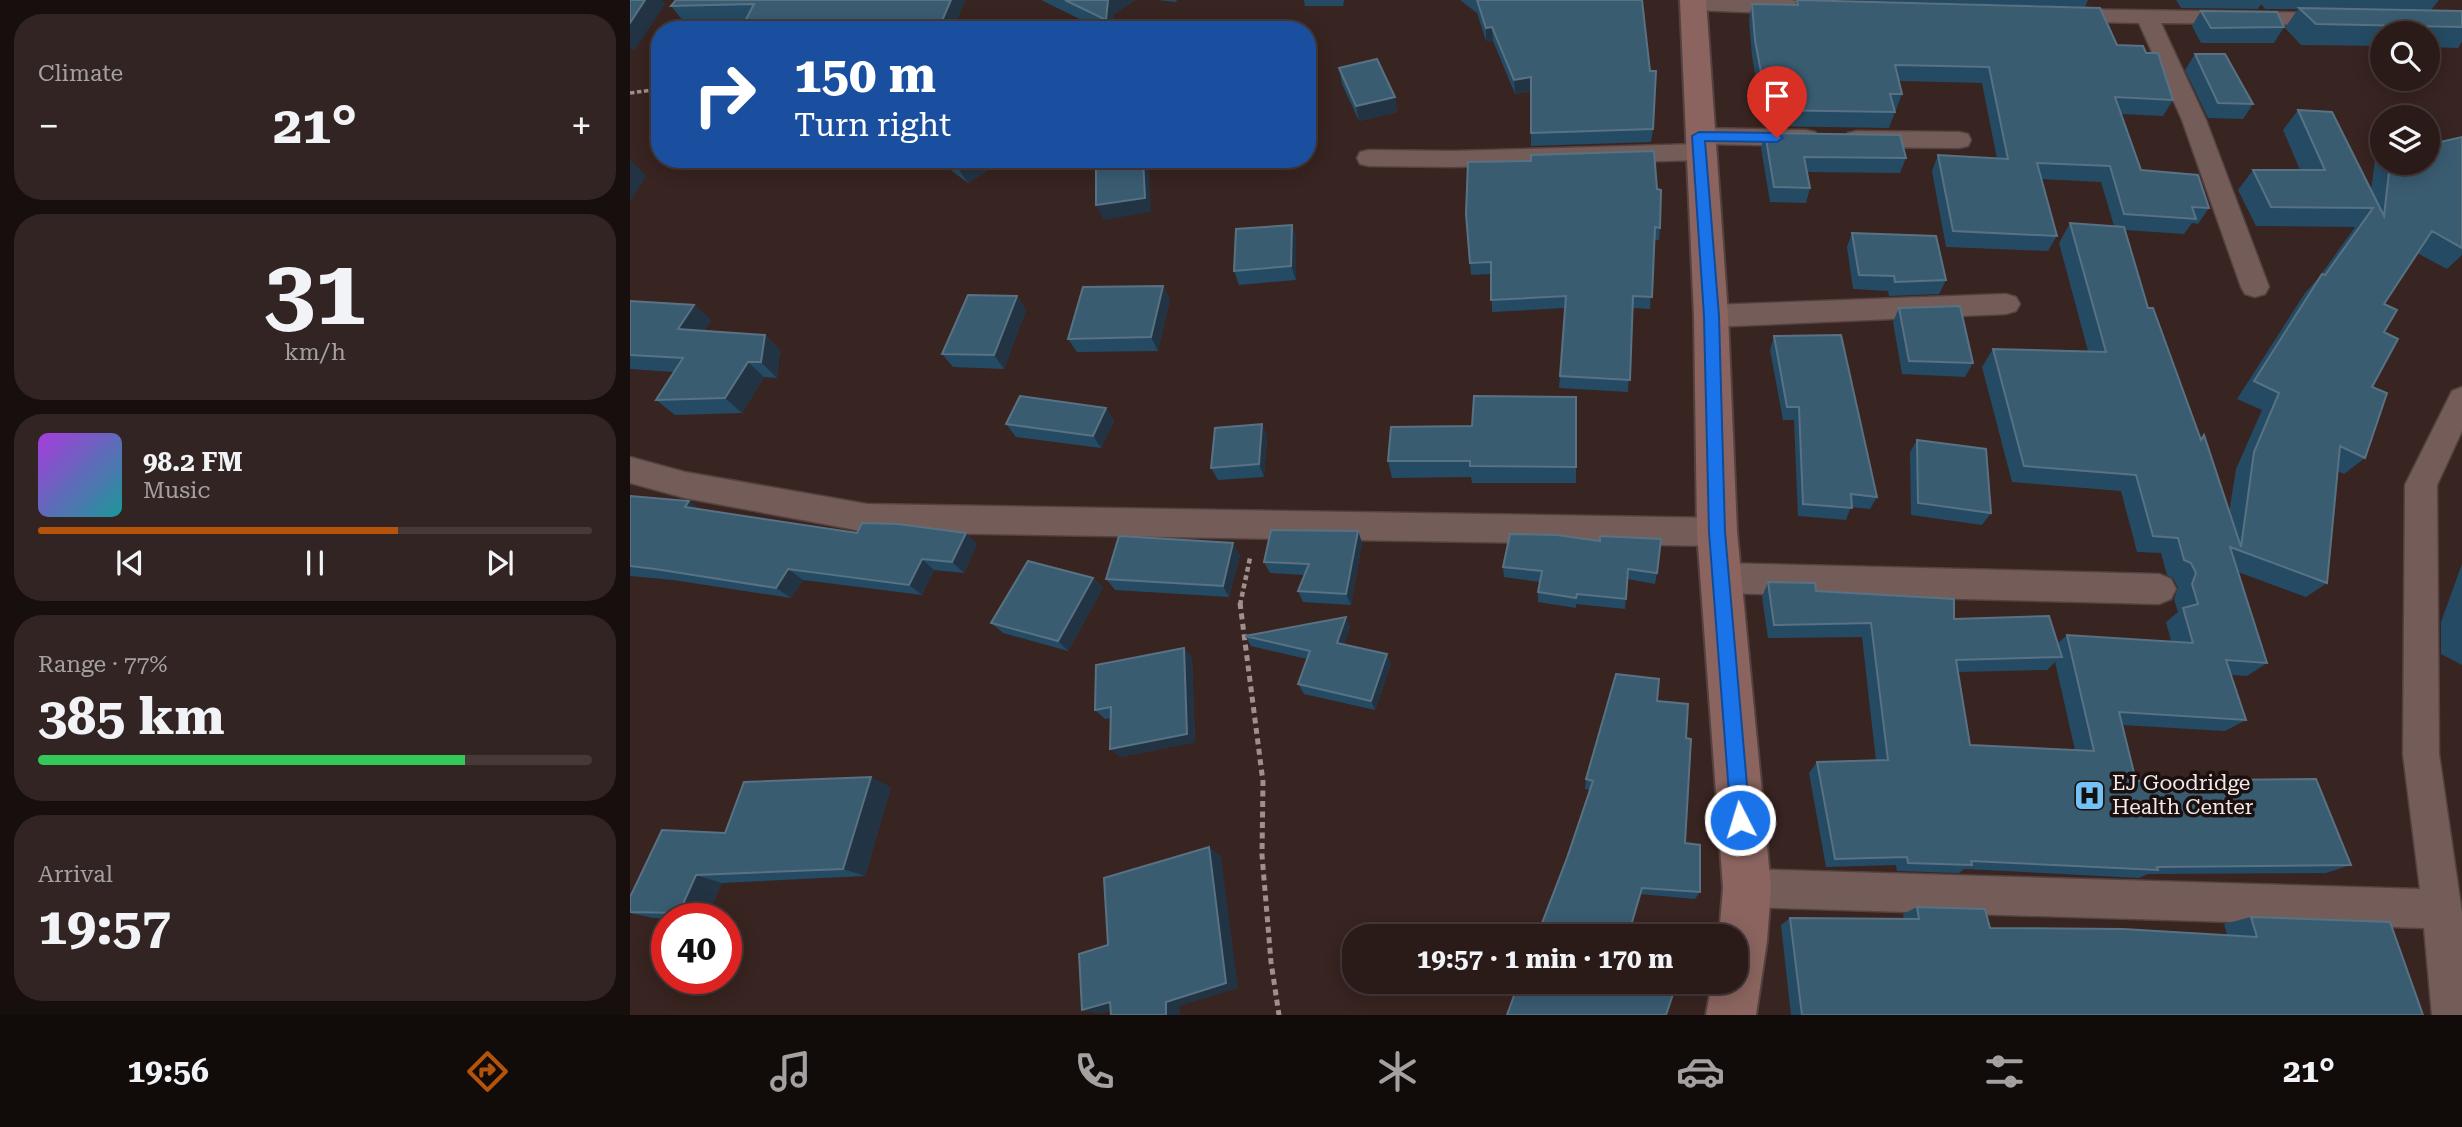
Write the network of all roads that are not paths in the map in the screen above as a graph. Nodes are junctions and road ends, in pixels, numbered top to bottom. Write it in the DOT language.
graph roads {
  1 [pos="1693,1"];
  2 [pos="1811,8"];
  3 [pos="2289,8"];
  4 [pos="2038,16"];
  5 [pos="2147,17"];
  6 [pos="2359,19"];
  7 [pos="1959,140"];
  8 [pos="1700,144"];
  9 [pos="1369,158"];
  10 [pos="2255,287"];
  11 [pos="2006,304"];
  12 [pos="1712,316"];
  13 [pos="2462,399"];
  14 [pos="630,470"];
  15 [pos="1717,532"];
  16 [pos="1720,578"];
  17 [pos="2159,589"];
  18 [pos="1747,888"];
  19 [pos="2442,909"];
  20 [pos="1731,1015"];
  21 [pos="2453,1015"];
  1 -- 2 [label="street"];
  1 -- 8 [label="street"];
  3 -- 5 [label="street"];
  3 -- 6 [label="street"];
  4 -- 5 [label="street"];
  5 -- 10 [label="street"];
  7 -- 8 [label="street"];
  8 -- 9 [label="street"];
  8 -- 12 [label="street"];
  11 -- 12 [label="street"];
  12 -- 15 [label="street"];
  13 -- 19 [label="street"];
  14 -- 15 [label="street"];
  15 -- 16 [label="street"];
  16 -- 17 [label="street"];
  16 -- 18 [label="street"];
  18 -- 19 [label="street"];
  18 -- 20 [label="street"];
  19 -- 21 [label="street"];
}
